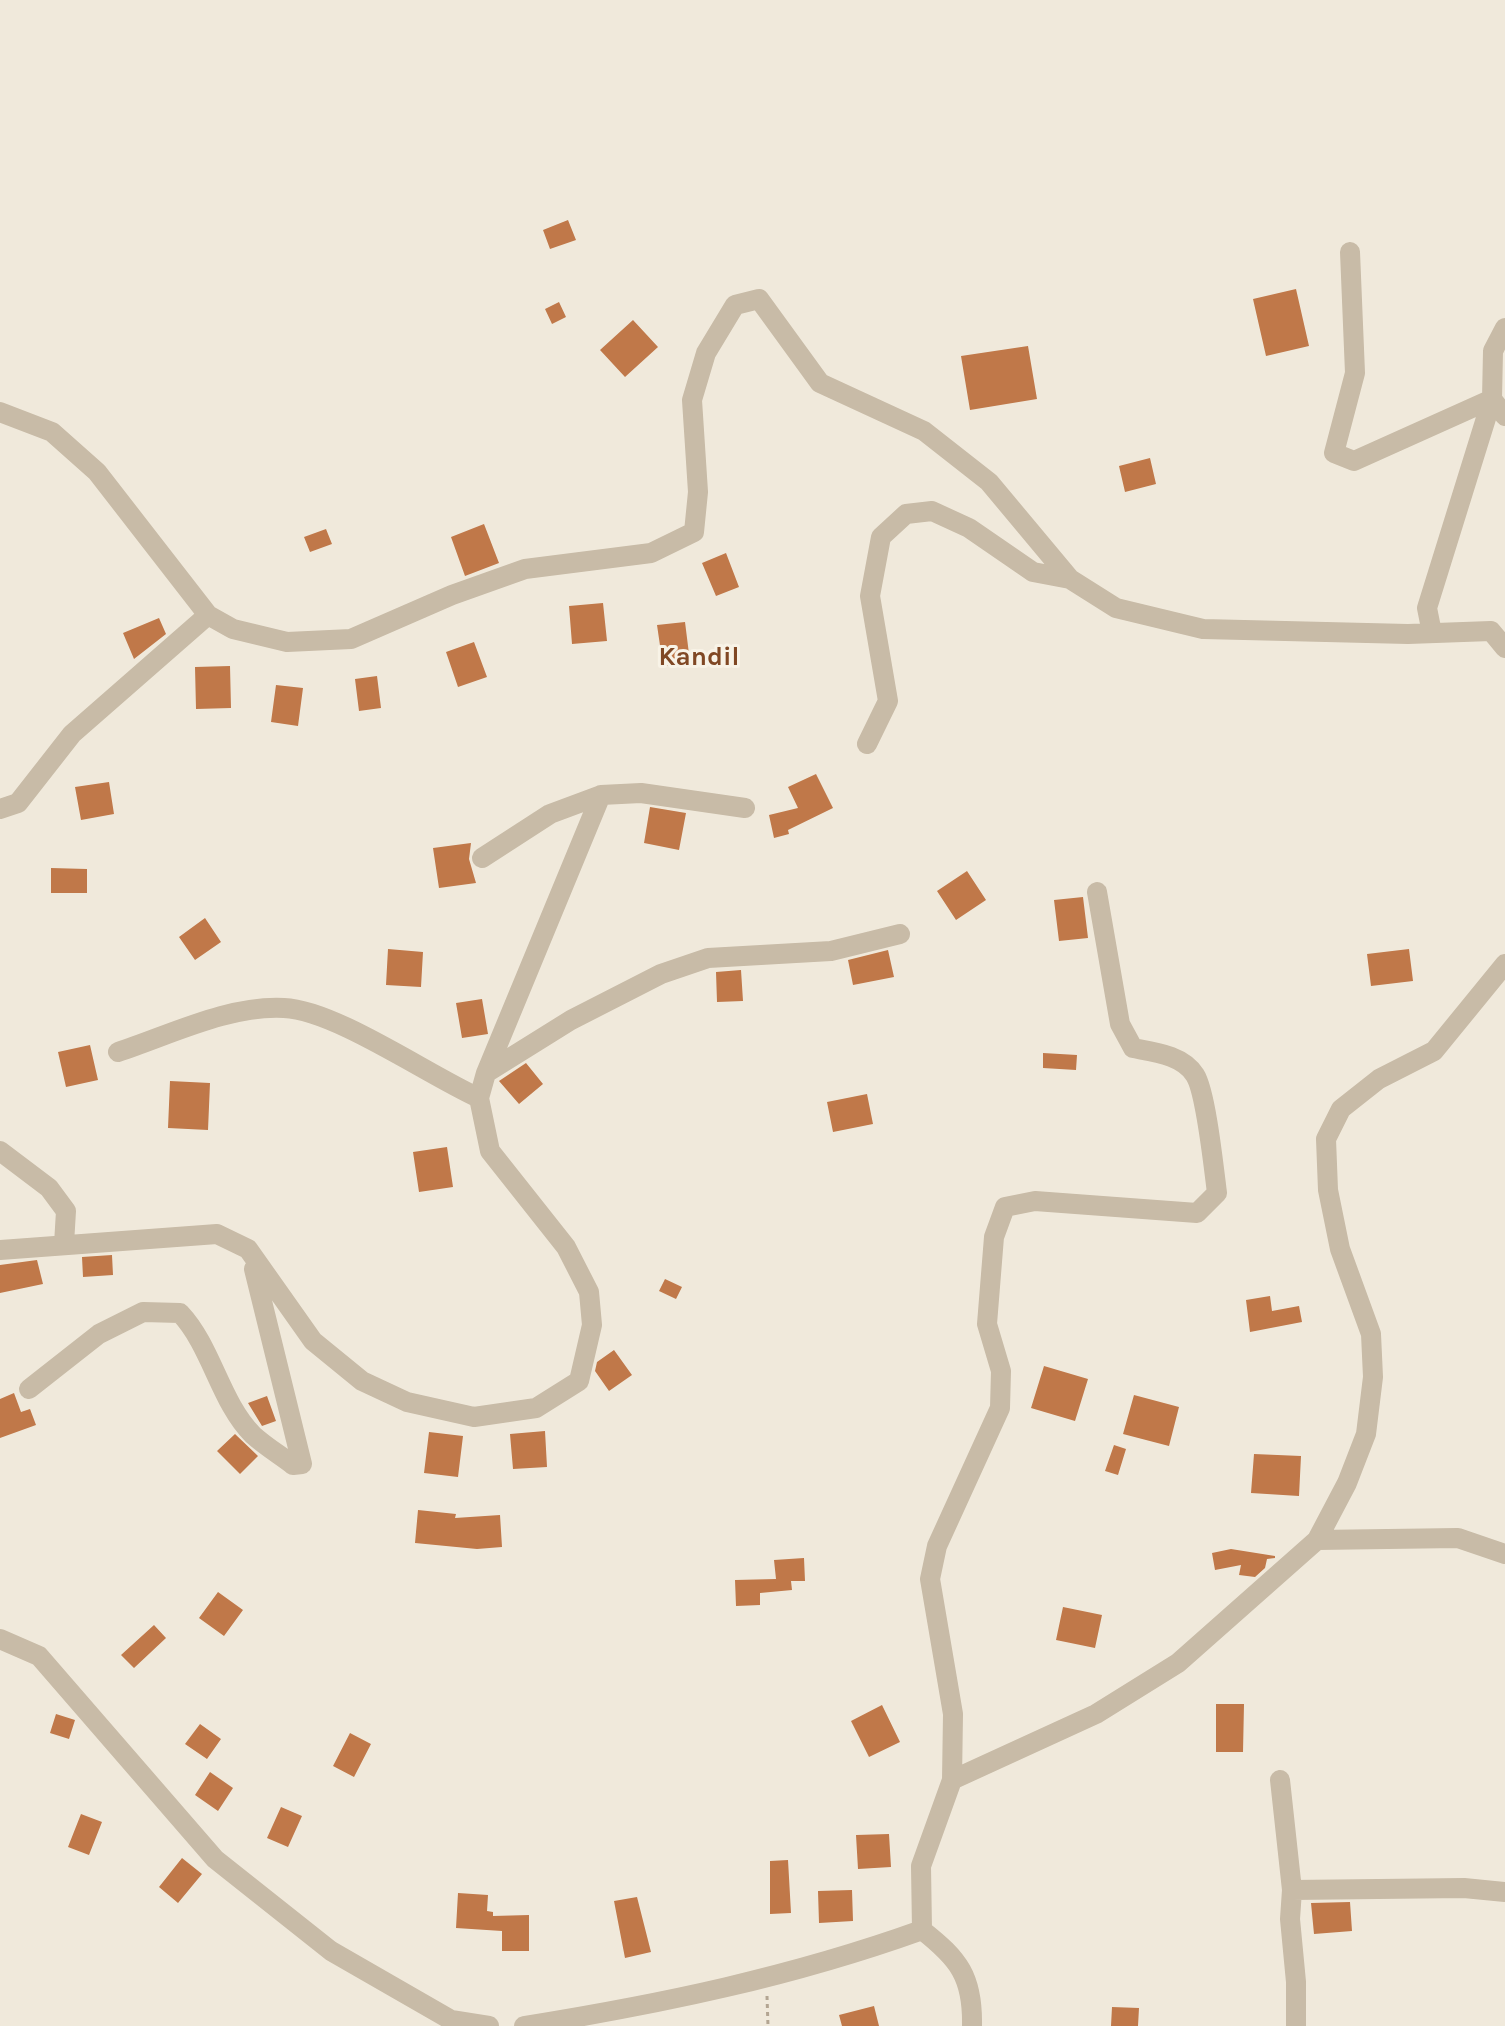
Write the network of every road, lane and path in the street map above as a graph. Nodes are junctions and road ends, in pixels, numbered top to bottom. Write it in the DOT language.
graph roads {
  1 [pos="1350,252"];
  2 [pos="1505,328"];
  3 [pos="1492,399"];
  4 [pos="0,412"];
  5 [pos="1505,416"];
  6 [pos="1070,579"];
  7 [pos="208,615"];
  8 [pos="1432,633"];
  9 [pos="1505,648"];
  10 [pos="867,744"];
  11 [pos="601,795"];
  12 [pos="745,808"];
  13 [pos="0,809"];
  14 [pos="482,858"];
  15 [pos="1097,892"];
  16 [pos="900,934"];
  17 [pos="1505,964"];
  18 [pos="118,1052"];
  19 [pos="486,1073"];
  20 [pos="479,1098"];
  21 [pos="0,1151"];
  22 [pos="64,1244"];
  23 [pos="248,1249"];
  24 [pos="0,1250"];
  25 [pos="29,1389"];
  26 [pos="1317,1540"];
  27 [pos="1505,1554"];
  28 [pos="0,1639"];
  29 [pos="952,1780"];
  30 [pos="1280,1780"];
  31 [pos="1292,1890"];
  32 [pos="1505,1892"];
  33 [pos="922,1930"];
  34 [pos="766,1980"];
  35 [pos="489,2026"];
  36 [pos="524,2026"];
  37 [pos="768,2026"];
  38 [pos="972,2026"];
  39 [pos="1296,2026"];
  1 -- 3 [label="street"];
  2 -- 3 [label="street"];
  3 -- 5 [label="street"];
  3 -- 8 [label="street"];
  4 -- 7 [label="street"];
  6 -- 7 [label="street"];
  6 -- 8 [label="street"];
  6 -- 10 [label="street"];
  7 -- 13 [label="street"];
  8 -- 9 [label="street"];
  11 -- 12 [label="street"];
  11 -- 14 [label="street"];
  11 -- 19 [label="street"];
  15 -- 29 [label="street"];
  16 -- 19 [label="street"];
  17 -- 26 [label="street"];
  18 -- 20 [label="street"];
  19 -- 20 [label="street"];
  20 -- 23 [label="street"];
  21 -- 22 [label="street"];
  22 -- 23 [label="street"];
  22 -- 24 [label="street"];
  23 -- 25 [label="street"];
  26 -- 27 [label="street"];
  26 -- 29 [label="street"];
  28 -- 35 [label="street"];
  29 -- 33 [label="street"];
  30 -- 31 [label="street"];
  31 -- 32 [label="street"];
  31 -- 39 [label="street"];
  33 -- 34 [label="street"];
  33 -- 38 [label="street"];
  34 -- 36 [label="street"];
  34 -- 37 [label="path"];
}
